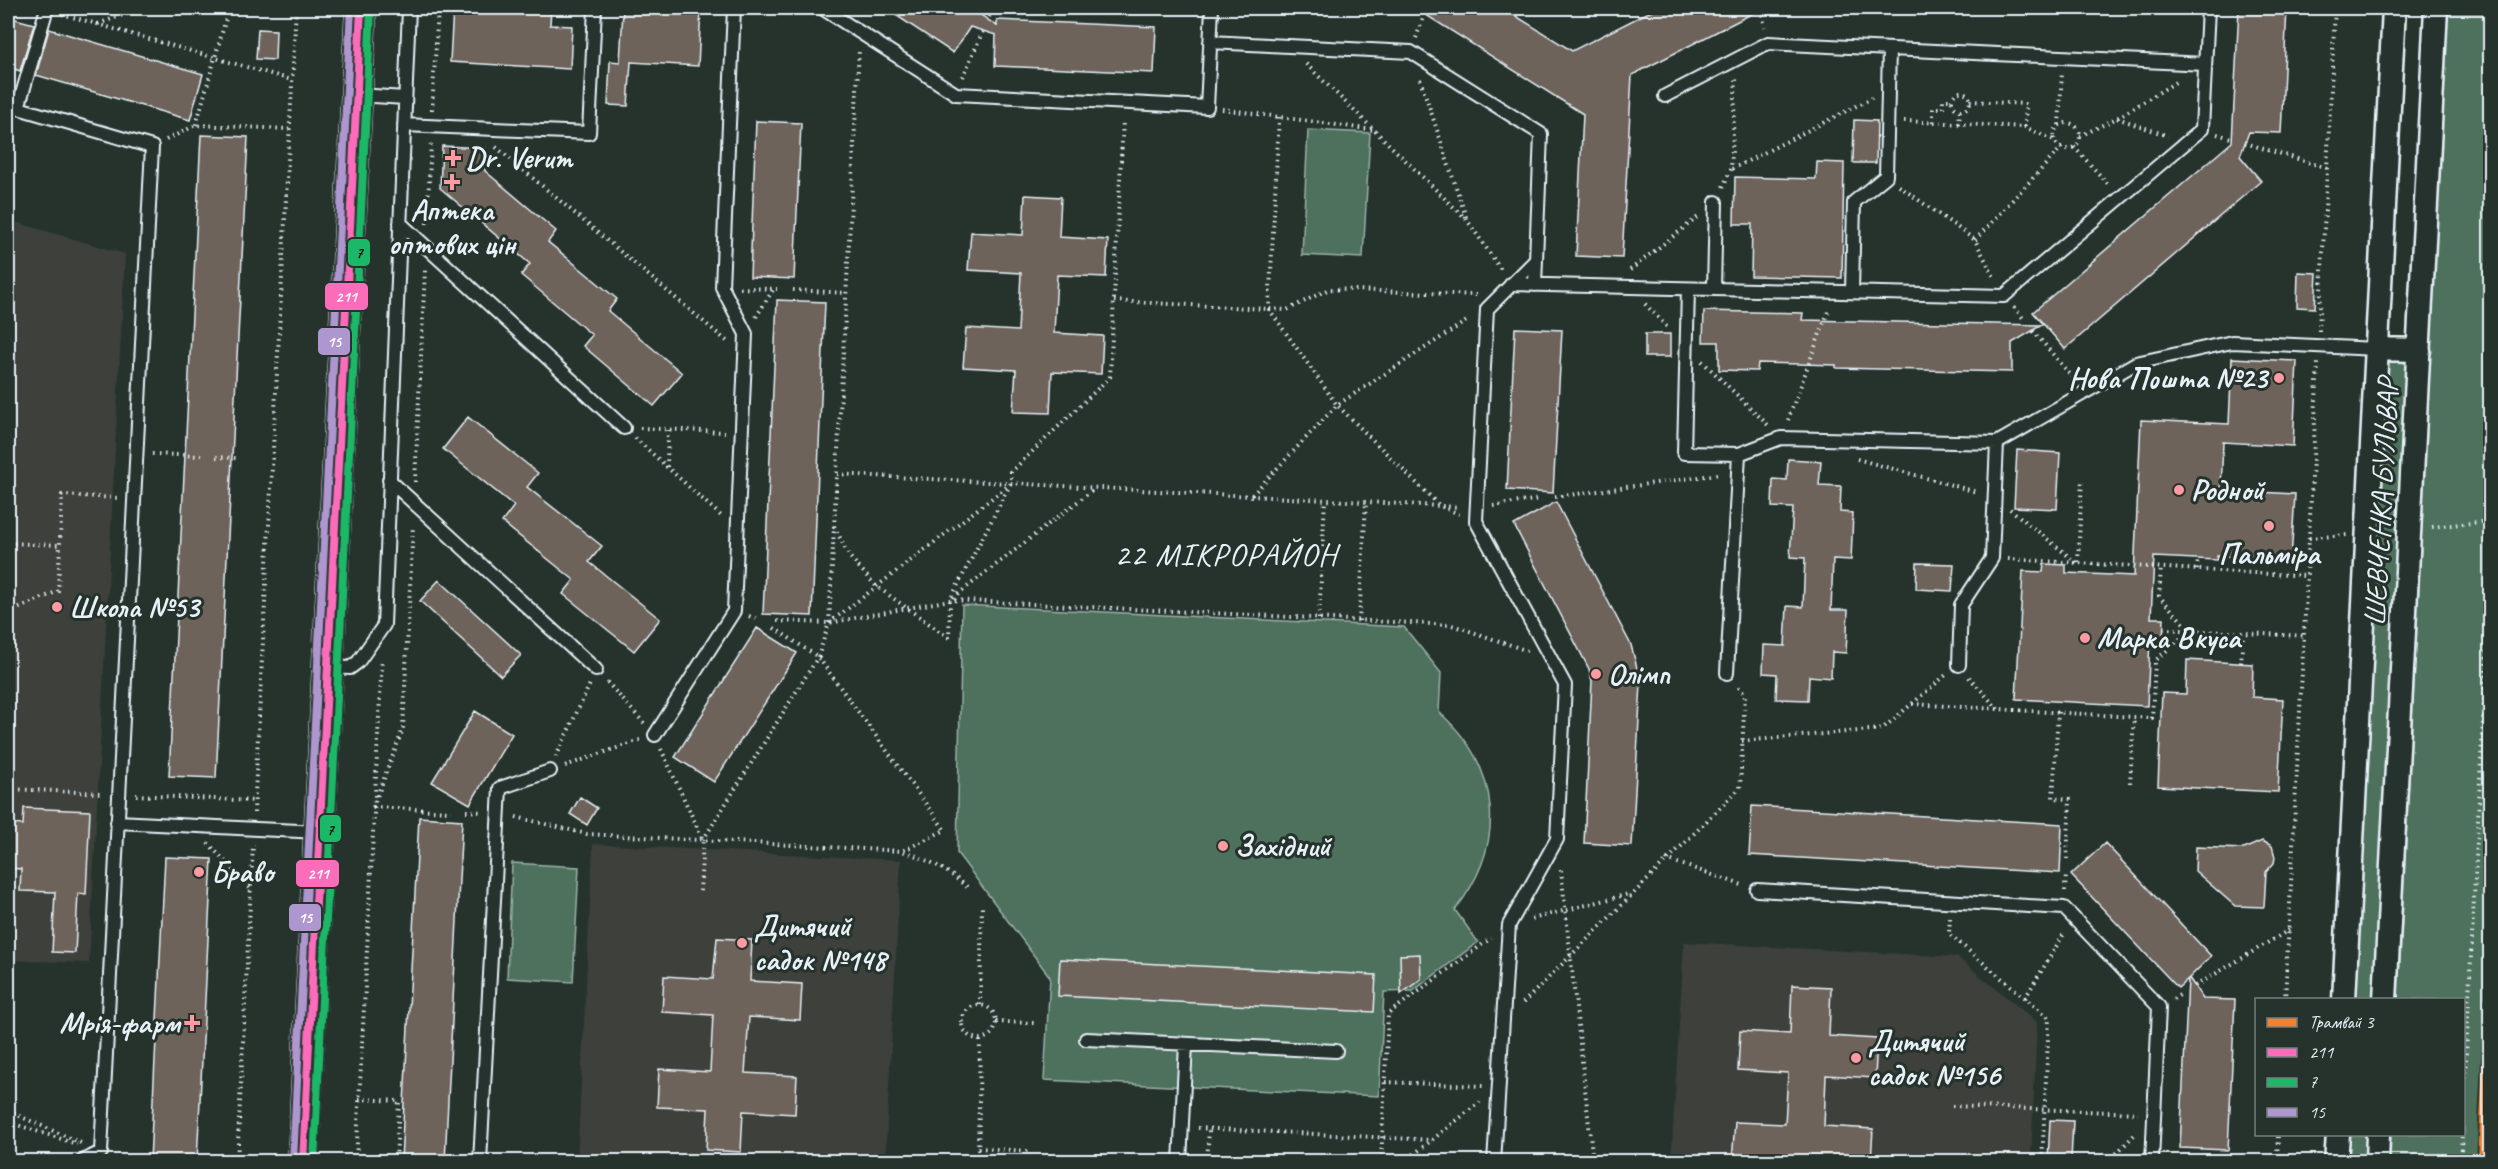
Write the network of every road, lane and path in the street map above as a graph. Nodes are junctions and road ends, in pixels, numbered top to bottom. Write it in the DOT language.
graph roads {
  1 [pos="47,8"];
  2 [pos="142,8"];
  3 [pos="229,8"];
  4 [pos="296,8"];
  5 [pos="361,8"];
  6 [pos="409,8"];
  7 [pos="438,8"];
  8 [pos="595,8"];
  9 [pos="734,8"];
  10 [pos="822,8"];
  11 [pos="993,8"];
  12 [pos="1212,8"];
  13 [pos="2208,8"];
  14 [pos="2335,8"];
  15 [pos="2394,8"];
  16 [pos="2436,8"];
  17 [pos="989,17"];
  18 [pos="97,24"];
  19 [pos="983,31"];
  20 [pos="860,32"];
  21 [pos="1210,42"];
  22 [pos="1286,45"];
  23 [pos="1889,49"];
  24 [pos="1412,52"];
  25 [pos="2063,57"];
  26 [pos="215,58"];
  27 [pos="1737,59"];
  28 [pos="2205,64"];
  29 [pos="292,80"];
  30 [pos="1888,90"];
  31 [pos="956,94"];
  32 [pos="358,95"];
  33 [pos="1665,96"];
  34 [pos="405,98"];
  35 [pos="1952,100"];
  36 [pos="1970,101"];
  37 [pos="1123,103"];
  38 [pos="13,106"];
  39 [pos="1207,107"];
  40 [pos="1960,110"];
  41 [pos="1279,117"];
  42 [pos="2117,118"];
  43 [pos="1887,120"];
  44 [pos="1933,122"];
  45 [pos="1959,123"];
  46 [pos="196,125"];
  47 [pos="404,125"];
  48 [pos="432,126"];
  49 [pos="2059,126"];
  50 [pos="2025,127"];
  51 [pos="473,128"];
  52 [pos="290,129"];
  53 [pos="1373,130"];
  54 [pos="2080,136"];
  55 [pos="2056,141"];
  56 [pos="2186,142"];
  57 [pos="2245,143"];
  58 [pos="152,147"];
  59 [pos="2062,147"];
  60 [pos="2074,147"];
  61 [pos="2327,168"];
  62 [pos="1886,176"];
  63 [pos="2121,197"];
  64 [pos="1716,202"];
  65 [pos="1467,220"];
  66 [pos="400,223"];
  67 [pos="1975,240"];
  68 [pos="426,248"];
  69 [pos="1536,260"];
  70 [pos="1511,284"];
  71 [pos="1535,285"];
  72 [pos="722,287"];
  73 [pos="1609,287"];
  74 [pos="1688,289"];
  75 [pos="1714,289"];
  76 [pos="793,290"];
  77 [pos="1835,292"];
  78 [pos="1852,292"];
  79 [pos="846,293"];
  80 [pos="1500,296"];
  81 [pos="2004,296"];
  82 [pos="1114,301"];
  83 [pos="1269,309"];
  84 [pos="1487,309"];
  85 [pos="2033,331"];
  86 [pos="746,334"];
  87 [pos="2319,346"];
  88 [pos="2376,349"];
  89 [pos="2419,350"];
  90 [pos="745,356"];
  91 [pos="2086,392"];
  92 [pos="1337,405"];
  93 [pos="624,428"];
  94 [pos="668,430"];
  95 [pos="741,433"];
  96 [pos="1781,438"];
  97 [pos="1997,443"];
  98 [pos="136,453"];
  99 [pos="1739,454"];
  100 [pos="201,456"];
  101 [pos="216,457"];
  102 [pos="1849,457"];
  103 [pos="236,458"];
  104 [pos="667,467"];
  105 [pos="1738,472"];
  106 [pos="837,474"];
  107 [pos="2082,479"];
  108 [pos="390,480"];
  109 [pos="1011,483"];
  110 [pos="1095,488"];
  111 [pos="1251,496"];
  112 [pos="1555,497"];
  113 [pos="1994,497"];
  114 [pos="134,499"];
  115 [pos="1325,500"];
  116 [pos="1540,500"];
  117 [pos="414,502"];
  118 [pos="1365,502"];
  119 [pos="1440,506"];
  120 [pos="1477,508"];
  121 [pos="2490,521"];
  122 [pos="834,525"];
  123 [pos="2425,528"];
  124 [pos="737,531"];
  125 [pos="2350,535"];
  126 [pos="2309,537"];
  127 [pos="8,543"];
  128 [pos="60,545"];
  129 [pos="1992,558"];
  130 [pos="2198,559"];
  131 [pos="2078,563"];
  132 [pos="2161,567"];
  133 [pos="2197,570"];
  134 [pos="2307,576"];
  135 [pos="2490,582"];
  136 [pos="876,586"];
  137 [pos="950,600"];
  138 [pos="907,608"];
  139 [pos="8,613"];
  140 [pos="1319,619"];
  141 [pos="777,621"];
  142 [pos="1359,621"];
  143 [pos="829,623"];
  144 [pos="384,625"];
  145 [pos="774,628"];
  146 [pos="2163,629"];
  147 [pos="2190,630"];
  148 [pos="2243,633"];
  149 [pos="2304,636"];
  150 [pos="818,657"];
  151 [pos="1551,659"];
  152 [pos="2241,663"];
  153 [pos="1959,665"];
  154 [pos="328,667"];
  155 [pos="596,670"];
  156 [pos="1727,673"];
  157 [pos="1745,693"];
  158 [pos="1912,704"];
  159 [pos="1998,709"];
  160 [pos="2058,712"];
  161 [pos="2134,717"];
  162 [pos="655,735"];
  163 [pos="1742,741"];
  164 [pos="550,771"];
  165 [pos="2130,783"];
  166 [pos="8,789"];
  167 [pos="119,794"];
  168 [pos="255,801"];
  169 [pos="373,807"];
  170 [pos="451,811"];
  171 [pos="498,813"];
  172 [pos="117,822"];
  173 [pos="192,826"];
  174 [pos="253,829"];
  175 [pos="320,832"];
  176 [pos="1557,839"];
  177 [pos="703,840"];
  178 [pos="902,851"];
  179 [pos="1666,859"];
  180 [pos="2067,859"];
  181 [pos="967,887"];
  182 [pos="250,889"];
  183 [pos="1757,890"];
  184 [pos="700,892"];
  185 [pos="1632,893"];
  186 [pos="982,907"];
  187 [pos="1565,910"];
  188 [pos="2073,917"];
  189 [pos="1509,925"];
  190 [pos="2289,930"];
  191 [pos="1949,934"];
  192 [pos="1570,955"];
  193 [pos="2195,986"];
  194 [pos="2025,998"];
  195 [pos="2285,998"];
  196 [pos="2344,998"];
  197 [pos="2385,998"];
  198 [pos="980,1005"];
  199 [pos="996,1022"];
  200 [pos="1503,1022"];
  201 [pos="1035,1023"];
  202 [pos="980,1039"];
  203 [pos="1086,1039"];
  204 [pos="2465,1042"];
  205 [pos="1186,1044"];
  206 [pos="1336,1052"];
  207 [pos="1384,1082"];
  208 [pos="1499,1086"];
  209 [pos="359,1099"];
  210 [pos="1952,1106"];
  211 [pos="2045,1109"];
  212 [pos="8,1111"];
  213 [pos="2154,1114"];
  214 [pos="8,1122"];
  215 [pos="1182,1127"];
  216 [pos="1209,1129"];
  217 [pos="2278,1136"];
  218 [pos="2337,1136"];
  219 [pos="2379,1136"];
  220 [pos="2462,1136"];
  221 [pos="1382,1137"];
  222 [pos="1432,1140"];
  223 [pos="978,1148"];
  224 [pos="1028,1151"];
  225 [pos="101,1152"];
  226 [pos="81,1161"];
  227 [pos="237,1161"];
  228 [pos="303,1161"];
  229 [pos="356,1161"];
  230 [pos="396,1161"];
  231 [pos="480,1161"];
  232 [pos="978,1161"];
  233 [pos="1180,1161"];
  234 [pos="1207,1161"];
  235 [pos="1381,1161"];
  236 [pos="1404,1161"];
  237 [pos="1494,1161"];
  238 [pos="1593,1161"];
  239 [pos="2042,1161"];
  240 [pos="2108,1161"];
  241 [pos="2152,1161"];
  242 [pos="2277,1161"];
  243 [pos="2336,1161"];
  244 [pos="2377,1161"];
  245 [pos="2460,1161"];
  1 -- 18 [label="path"];
  1 -- 38 [label="lane"];
  2 -- 18 [label="path"];
  3 -- 26 [label="path"];
  4 -- 29 [label="path"];
  5 -- 32 [label="street"];
  6 -- 34 [label="lane"];
  7 -- 48 [label="path"];
  8 -- 51 [label="lane"];
  9 -- 72 [label="lane"];
  10 -- 20 [label="lane"];
  11 -- 17 [label="path"];
  12 -- 21 [label="lane"];
  13 -- 28 [label="lane"];
  14 -- 61 [label="path"];
  15 -- 88 [label="street, ШЕВЧЕНКА БУЛЬВАР"];
  16 -- 89 [label="street, ШЕВЧЕНКА БУЛЬВАР"];
  18 -- 26 [label="path"];
  19 -- 31 [label="path"];
  20 -- 31 [label="lane"];
  20 -- 79 [label="path"];
  21 -- 22 [label="lane"];
  21 -- 39 [label="lane"];
  22 -- 24 [label="lane"];
  22 -- 53 [label="path"];
  23 -- 25 [label="lane"];
  23 -- 27 [label="lane"];
  23 -- 30 [label="lane"];
  24 -- 65 [label="path"];
  24 -- 69 [label="lane"];
  25 -- 28 [label="lane"];
  25 -- 49 [label="path"];
  26 -- 29 [label="path"];
  26 -- 46 [label="path"];
  27 -- 30 [label="path"];
  27 -- 33 [label="lane"];
  28 -- 42 [label="path"];
  28 -- 56 [label="lane"];
  29 -- 52 [label="path"];
  30 -- 43 [label="lane"];
  31 -- 37 [label="lane"];
  32 -- 34 [label="lane"];
  32 -- 154 [label="street"];
  34 -- 47 [label="lane"];
  35 -- 36 [label="path"];
  35 -- 40 [label="path"];
  35 -- 44 [label="path"];
  36 -- 40 [label="path"];
  36 -- 50 [label="path"];
  37 -- 39 [label="lane"];
  37 -- 82 [label="path"];
  38 -- 58 [label="lane"];
  39 -- 41 [label="path"];
  40 -- 45 [label="path"];
  41 -- 53 [label="path"];
  41 -- 83 [label="path"];
  42 -- 54 [label="path"];
  42 -- 56 [label="path"];
  43 -- 44 [label="path"];
  43 -- 62 [label="lane"];
  44 -- 45 [label="path"];
  45 -- 50 [label="path"];
  46 -- 52 [label="path"];
  46 -- 58 [label="path"];
  47 -- 48 [label="lane"];
  47 -- 66 [label="lane"];
  48 -- 51 [label="lane"];
  48 -- 68 [label="path"];
  49 -- 54 [label="path"];
  49 -- 55 [label="path"];
  50 -- 55 [label="path"];
  51 -- 90 [label="path"];
  52 -- 168 [label="path"];
  53 -- 65 [label="path"];
  54 -- 60 [label="path"];
  55 -- 59 [label="path"];
  56 -- 63 [label="lane"];
  57 -- 61 [label="path"];
  58 -- 98 [label="lane"];
  59 -- 60 [label="path"];
  59 -- 67 [label="path"];
  60 -- 63 [label="path"];
  61 -- 87 [label="path"];
  62 -- 67 [label="path"];
  62 -- 78 [label="lane"];
  63 -- 81 [label="lane"];
  64 -- 73 [label="path"];
  64 -- 75 [label="lane"];
  65 -- 70 [label="path"];
  66 -- 68 [label="lane"];
  66 -- 108 [label="lane"];
  67 -- 81 [label="path"];
  68 -- 93 [label="lane"];
  68 -- 117 [label="path"];
  69 -- 70 [label="lane"];
  69 -- 71 [label="lane"];
  70 -- 71 [label="lane"];
  70 -- 80 [label="lane"];
  71 -- 73 [label="lane"];
  72 -- 86 [label="lane"];
  72 -- 86 [label="path"];
  73 -- 74 [label="lane"];
  74 -- 75 [label="lane"];
  74 -- 99 [label="lane"];
  75 -- 77 [label="lane"];
  76 -- 79 [label="path"];
  77 -- 78 [label="lane"];
  77 -- 96 [label="path"];
  78 -- 81 [label="lane"];
  79 -- 106 [label="path"];
  80 -- 83 [label="path"];
  80 -- 84 [label="lane"];
  82 -- 83 [label="path"];
  82 -- 109 [label="path"];
  83 -- 92 [label="path"];
  84 -- 92 [label="path"];
  84 -- 120 [label="lane"];
  85 -- 91 [label="path"];
  86 -- 90 [label="lane"];
  87 -- 88 [label="lane"];
  87 -- 91 [label="lane"];
  87 -- 126 [label="path"];
  88 -- 89 [label="street"];
  88 -- 196 [label="street, ШЕВЧЕНКА БУЛЬВАР"];
  89 -- 197 [label="street, ШЕВЧЕНКА БУЛЬВАР"];
  90 -- 95 [label="lane"];
  91 -- 97 [label="lane"];
  92 -- 111 [label="path"];
  92 -- 119 [label="path"];
  93 -- 94 [label="path"];
  93 -- 104 [label="path"];
  94 -- 95 [label="path"];
  94 -- 104 [label="path"];
  95 -- 124 [label="lane"];
  96 -- 97 [label="lane"];
  96 -- 99 [label="lane"];
  97 -- 113 [label="lane"];
  98 -- 100 [label="path"];
  98 -- 114 [label="lane"];
  99 -- 105 [label="lane"];
  101 -- 103 [label="path"];
  102 -- 113 [label="path"];
  104 -- 124 [label="path"];
  105 -- 112 [label="path"];
  105 -- 156 [label="lane"];
  106 -- 109 [label="path"];
  106 -- 122 [label="path"];
  107 -- 131 [label="path"];
  108 -- 117 [label="lane"];
  108 -- 144 [label="lane"];
  109 -- 110 [label="path"];
  109 -- 136 [label="path"];
  109 -- 137 [label="path"];
  110 -- 111 [label="path"];
  110 -- 137 [label="path"];
  111 -- 115 [label="path"];
  113 -- 129 [label="lane"];
  113 -- 131 [label="path"];
  114 -- 128 [label="path"];
  114 -- 167 [label="lane"];
  115 -- 118 [label="path"];
  115 -- 140 [label="path"];
  116 -- 120 [label="path"];
  117 -- 155 [label="lane"];
  117 -- 169 [label="path"];
  118 -- 119 [label="path"];
  118 -- 142 [label="path"];
  119 -- 120 [label="path"];
  120 -- 151 [label="lane"];
  121 -- 123 [label="path"];
  122 -- 136 [label="path"];
  122 -- 143 [label="path"];
  124 -- 162 [label="lane"];
  125 -- 126 [label="path"];
  126 -- 134 [label="path"];
  127 -- 128 [label="path"];
  128 -- 139 [label="path"];
  129 -- 131 [label="path"];
  129 -- 153 [label="lane"];
  130 -- 133 [label="path"];
  131 -- 132 [label="path"];
  132 -- 133 [label="path"];
  132 -- 147 [label="path"];
  133 -- 134 [label="path"];
  134 -- 149 [label="path"];
  135 -- 204 [label="path"];
  136 -- 138 [label="path"];
  136 -- 143 [label="path"];
  137 -- 138 [label="path"];
  137 -- 138 [label="path"];
  137 -- 140 [label="path"];
  138 -- 143 [label="path"];
  140 -- 142 [label="path"];
  141 -- 143 [label="path"];
  142 -- 151 [label="path"];
  143 -- 150 [label="path"];
  144 -- 154 [label="lane"];
  144 -- 169 [label="path"];
  145 -- 150 [label="path"];
  146 -- 147 [label="path"];
  147 -- 148 [label="path"];
  147 -- 161 [label="path"];
  148 -- 149 [label="path"];
  148 -- 152 [label="path"];
  149 -- 190 [label="path"];
  150 -- 177 [label="path"];
  150 -- 178 [label="path"];
  151 -- 176 [label="lane"];
  153 -- 158 [label="path"];
  153 -- 159 [label="path"];
  154 -- 175 [label="street"];
  155 -- 162 [label="path"];
  155 -- 164 [label="path"];
  157 -- 163 [label="path"];
  158 -- 159 [label="path"];
  158 -- 163 [label="path"];
  159 -- 160 [label="path"];
  160 -- 161 [label="path"];
  160 -- 180 [label="path"];
  161 -- 165 [label="path"];
  162 -- 164 [label="path"];
  162 -- 177 [label="path"];
  163 -- 179 [label="path"];
  164 -- 171 [label="lane"];
  166 -- 167 [label="path"];
  167 -- 168 [label="path"];
  167 -- 172 [label="lane"];
  168 -- 174 [label="path"];
  169 -- 170 [label="path"];
  169 -- 209 [label="path"];
  171 -- 177 [label="path"];
  171 -- 231 [label="lane"];
  172 -- 173 [label="lane"];
  172 -- 225 [label="lane"];
  173 -- 174 [label="lane"];
  173 -- 182 [label="path"];
  174 -- 175 [label="lane"];
  174 -- 182 [label="path"];
  175 -- 228 [label="street"];
  176 -- 187 [label="path"];
  176 -- 189 [label="lane"];
  177 -- 178 [label="path"];
  177 -- 184 [label="path"];
  178 -- 181 [label="path"];
  179 -- 183 [label="path"];
  179 -- 185 [label="path"];
  182 -- 227 [label="path"];
  183 -- 188 [label="lane"];
  185 -- 187 [label="path"];
  185 -- 192 [label="path"];
  186 -- 198 [label="path"];
  187 -- 189 [label="path"];
  187 -- 192 [label="path"];
  188 -- 194 [label="path"];
  188 -- 213 [label="lane"];
  189 -- 200 [label="lane"];
  189 -- 207 [label="path"];
  190 -- 193 [label="path"];
  190 -- 195 [label="path"];
  191 -- 194 [label="path"];
  192 -- 200 [label="path"];
  192 -- 238 [label="path"];
  194 -- 211 [label="path"];
  198 -- 199 [label="path"];
  198 -- 202 [label="path"];
  199 -- 201 [label="path"];
  199 -- 202 [label="path"];
  200 -- 208 [label="lane"];
  202 -- 223 [label="path"];
  203 -- 205 [label="lane"];
  205 -- 206 [label="lane"];
  205 -- 215 [label="lane"];
  207 -- 208 [label="path"];
  207 -- 221 [label="path"];
  208 -- 222 [label="path"];
  208 -- 237 [label="lane"];
  209 -- 229 [label="path"];
  209 -- 230 [label="path"];
  210 -- 211 [label="path"];
  211 -- 213 [label="path"];
  211 -- 239 [label="path"];
  212 -- 225 [label="path"];
  213 -- 240 [label="path"];
  213 -- 241 [label="lane"];
  214 -- 225 [label="path"];
  215 -- 216 [label="path"];
  215 -- 233 [label="lane"];
  216 -- 221 [label="path"];
  216 -- 234 [label="path"];
  217 -- 242 [label="path"];
  218 -- 243 [label="street"];
  219 -- 244 [label="street"];
  220 -- 245 [label="path"];
  221 -- 222 [label="path"];
  221 -- 235 [label="path"];
  222 -- 236 [label="path"];
  223 -- 224 [label="path"];
  223 -- 232 [label="path"];
  225 -- 226 [label="lane"];
}
